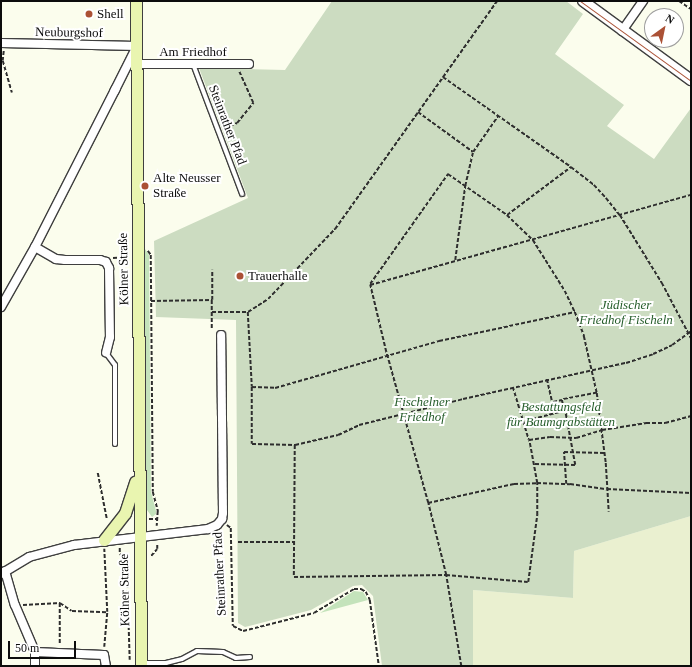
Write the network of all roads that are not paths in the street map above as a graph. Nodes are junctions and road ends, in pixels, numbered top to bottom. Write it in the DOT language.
graph roads {
  1 [pos="136,1"];
  2 [pos="582,1"];
  3 [pos="643,1"];
  4 [pos="622,31"];
  5 [pos="3,43"];
  6 [pos="137,46"];
  7 [pos="137,64"];
  8 [pos="193,64"];
  9 [pos="249,64"];
  10 [pos="691,80"];
  11 [pos="242,194"];
  12 [pos="35,247"];
  13 [pos="1,307"];
  14 [pos="221,336"];
  15 [pos="106,353"];
  16 [pos="115,444"];
  17 [pos="138,469"];
  18 [pos="139,537"];
  19 [pos="104,540"];
  20 [pos="3,572"];
  21 [pos="35,652"];
  22 [pos="250,657"];
  23 [pos="137,665"];
  24 [pos="35,666"];
  25 [pos="106,666"];
  1 -- 6 [label="main road, Kölner Straße"];
  2 -- 4 [label="street"];
  3 -- 4 [label="street"];
  4 -- 10 [label="street"];
  5 -- 6 [label="street, Neuburgshof"];
  6 -- 7 [label="main road, Kölner Straße"];
  6 -- 12 [label="street"];
  7 -- 8 [label="street, Am Friedhof"];
  7 -- 17 [label="main road, Kölner Straße"];
  8 -- 9 [label="street, Am Friedhof"];
  8 -- 11 [label="lane, Steinrather Pfad"];
  12 -- 13 [label="street"];
  12 -- 15 [label="street"];
  14 -- 18 [label="street, Kölner Straße"];
  15 -- 16 [label="lane"];
  17 -- 18 [label="main road, Kölner Straße"];
  17 -- 19 [label="main road"];
  18 -- 19 [label="street"];
  18 -- 23 [label="main road, Kölner Straße"];
  19 -- 20 [label="street"];
  20 -- 21 [label="street"];
  21 -- 24 [label="street"];
  21 -- 25 [label="street"];
  22 -- 23 [label="lane"];
}
